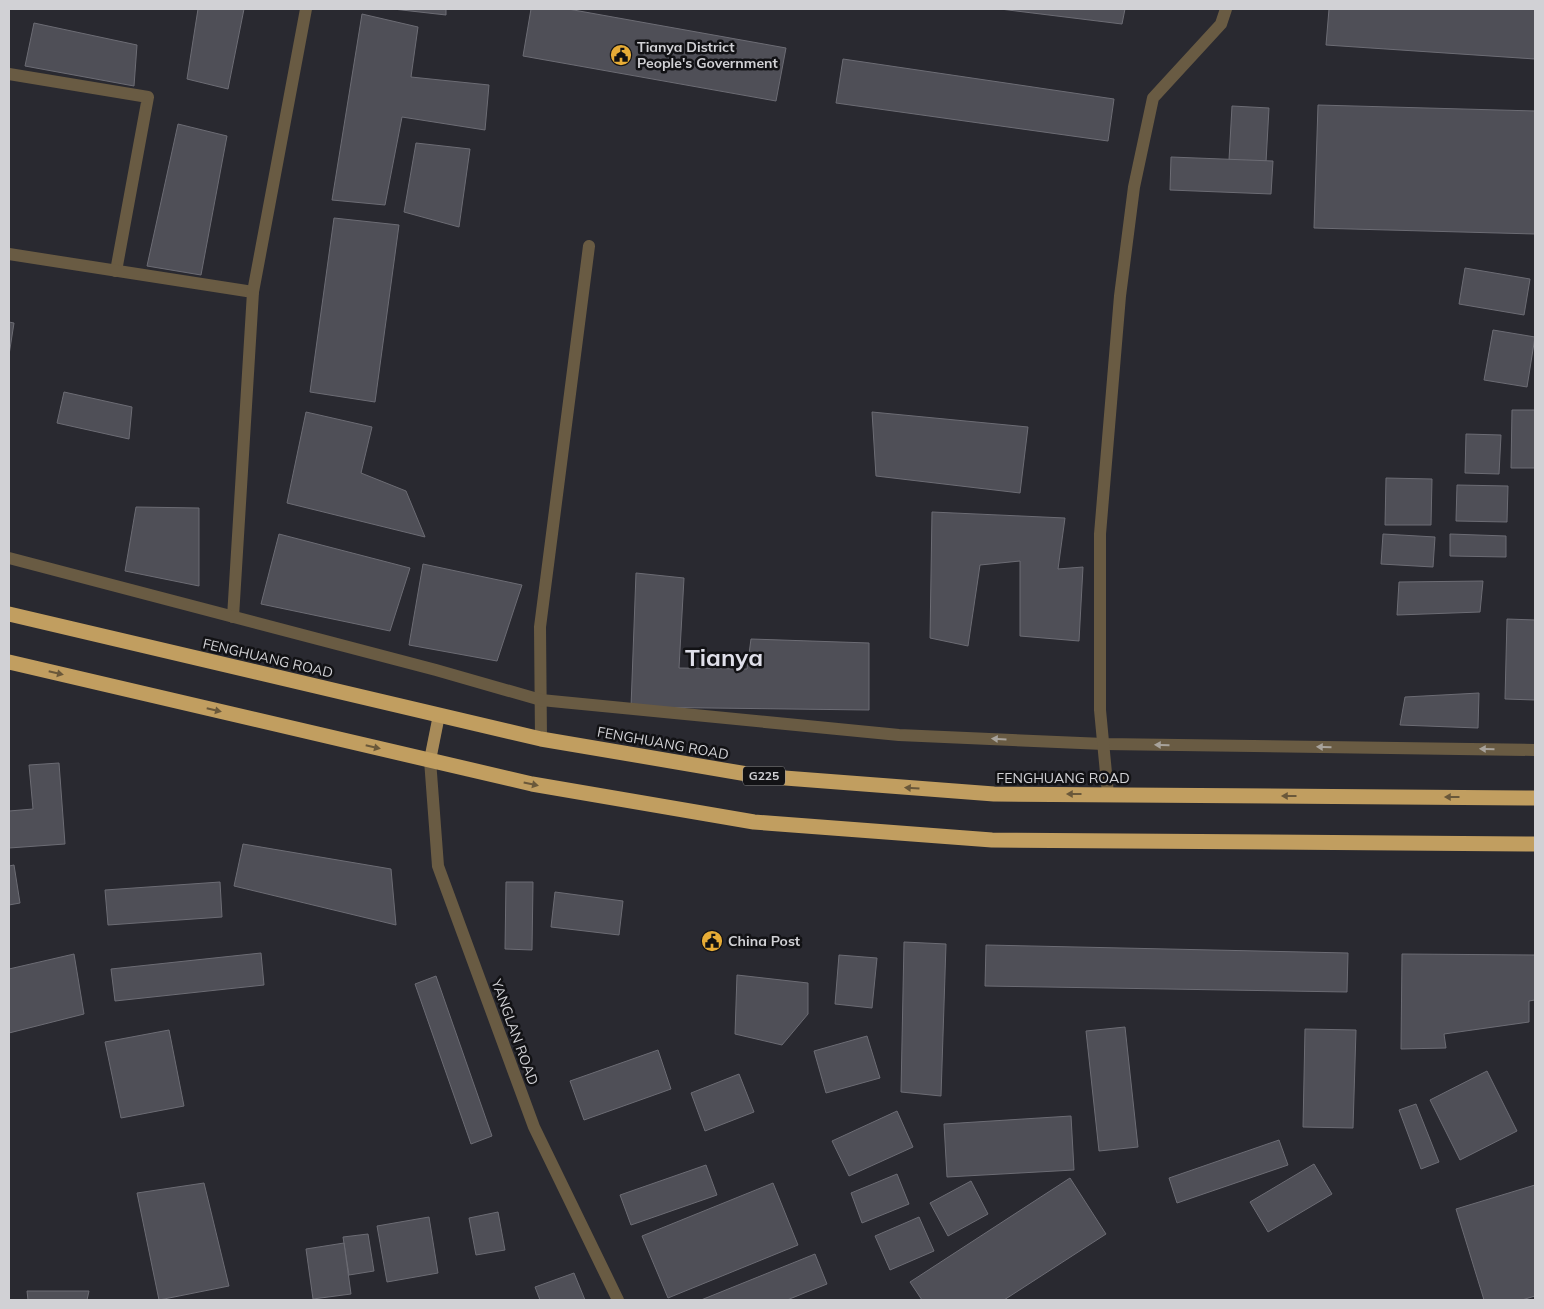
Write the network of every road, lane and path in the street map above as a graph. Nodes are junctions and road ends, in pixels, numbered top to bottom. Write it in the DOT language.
graph roads {
  1 [pos="306,9"];
  2 [pos="1226,9"];
  3 [pos="9,74"];
  4 [pos="589,246"];
  5 [pos="9,254"];
  6 [pos="116,271"];
  7 [pos="253,292"];
  8 [pos="9,558"];
  9 [pos="9,614"];
  10 [pos="233,617"];
  11 [pos="9,662"];
  12 [pos="541,700"];
  13 [pos="439,715"];
  14 [pos="541,739"];
  15 [pos="1104,744"];
  16 [pos="1535,750"];
  17 [pos="430,760"];
  18 [pos="1108,794"];
  19 [pos="1535,798"];
  20 [pos="1535,844"];
  21 [pos="618,1300"];
  1 -- 7 [label="street"];
  2 -- 15 [label="street"];
  3 -- 6 [label="street"];
  4 -- 12 [label="street"];
  5 -- 6 [label="street"];
  6 -- 7 [label="street"];
  7 -- 10 [label="street"];
  8 -- 10 [label="street"];
  9 -- 13 [label="highway, FENGHUANG ROAD / G225"];
  10 -- 12 [label="street"];
  11 -- 17 [label="highway, one-way"];
  12 -- 14 [label="street"];
  15 -- 12 [label="street, one-way"];
  13 -- 14 [label="highway, FENGHUANG ROAD / G225"];
  13 -- 17 [label="main road"];
  18 -- 14 [label="highway, FENGHUANG ROAD / G225, one-way"];
  16 -- 15 [label="street, one-way"];
  15 -- 18 [label="street"];
  17 -- 20 [label="highway, one-way"];
  17 -- 21 [label="street, YANGLAN ROAD"];
  19 -- 18 [label="highway, FENGHUANG ROAD / G225, one-way"];
}
